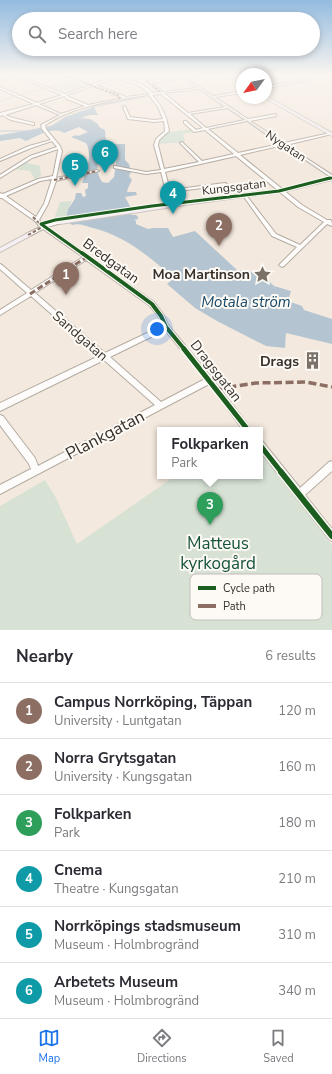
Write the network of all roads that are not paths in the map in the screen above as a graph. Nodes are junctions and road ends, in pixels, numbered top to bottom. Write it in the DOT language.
graph roads {
  1 [pos="35,104"];
  2 [pos="37,104"];
  3 [pos="83,104"];
  4 [pos="106,104"];
  5 [pos="123,104"];
  6 [pos="159,104"];
  7 [pos="176,104"];
  8 [pos="224,104"];
  9 [pos="279,104"];
  10 [pos="87,106"];
  11 [pos="228,107"];
  12 [pos="1,114"];
  13 [pos="60,114"];
  14 [pos="187,114"];
  15 [pos="275,115"];
  16 [pos="166,120"];
  17 [pos="248,121"];
  18 [pos="185,122"];
  19 [pos="33,124"];
  20 [pos="205,129"];
  21 [pos="331,134"];
  22 [pos="53,140"];
  23 [pos="182,143"];
  24 [pos="282,144"];
  25 [pos="59,147"];
  26 [pos="236,154"];
  27 [pos="0,160"];
  28 [pos="201,162"];
  29 [pos="115,167"];
  30 [pos="97,171"];
  31 [pos="162,171"];
  32 [pos="0,177"];
  33 [pos="332,178"];
  34 [pos="54,179"];
  35 [pos="225,184"];
  36 [pos="168,191"];
  37 [pos="282,191"];
  38 [pos="1,196"];
  39 [pos="245,196"];
  40 [pos="176,204"];
  41 [pos="36,220"];
  42 [pos="60,222"];
  43 [pos="330,223"];
  44 [pos="43,226"];
  45 [pos="28,235"];
  46 [pos="301,248"];
  47 [pos="0,250"];
  48 [pos="87,257"];
  49 [pos="282,265"];
  50 [pos="0,266"];
  51 [pos="30,294"];
  52 [pos="0,313"];
  53 [pos="166,327"];
  54 [pos="104,357"];
  55 [pos="210,380"];
  56 [pos="160,406"];
  57 [pos="0,407"];
  58 [pos="0,419"];
  59 [pos="246,427"];
  60 [pos="263,449"];
  61 [pos="332,465"];
  62 [pos="36,471"];
  63 [pos="0,490"];
  64 [pos="299,495"];
  65 [pos="332,536"];
  1 -- 12 [label="street"];
  2 -- 13 [label="street"];
  3 -- 10 [label="street"];
  4 -- 10 [label="street"];
  5 -- 16 [label="street"];
  6 -- 16 [label="street"];
  7 -- 14 [label="street"];
  8 -- 11 [label="street, Nygatan"];
  9 -- 21 [label="main road"];
  10 -- 13 [label="street"];
  11 -- 14 [label="street"];
  11 -- 17 [label="street, Nygatan"];
  12 -- 19 [label="street"];
  13 -- 22 [label="street"];
  14 -- 20 [label="street"];
  15 -- 17 [label="street"];
  16 -- 31 [label="street"];
  17 -- 20 [label="street"];
  17 -- 24 [label="street, Nygatan"];
  18 -- 20 [label="street"];
  20 -- 26 [label="street"];
  21 -- 24 [label="street"];
  22 -- 25 [label="street"];
  22 -- 27 [label="street"];
  23 -- 28 [label="street"];
  24 -- 26 [label="street"];
  24 -- 33 [label="street, Nygatan"];
  25 -- 32 [label="street"];
  25 -- 34 [label="street"];
  26 -- 28 [label="street"];
  26 -- 37 [label="street"];
  28 -- 31 [label="street"];
  29 -- 31 [label="street"];
  30 -- 34 [label="street"];
  31 -- 36 [label="street"];
  33 -- 37 [label="main road, Kungsgatan"];
  34 -- 38 [label="street"];
  34 -- 41 [label="street"];
  35 -- 36 [label="street"];
  36 -- 40 [label="street"];
  37 -- 39 [label="main road, Kungsgatan"];
  37 -- 43 [label="street"];
  38 -- 41 [label="street, Bredgatan"];
  39 -- 40 [label="main road, Kungsgatan"];
  39 -- 46 [label="street"];
  40 -- 42 [label="main road, Kungsgatan"];
  41 -- 44 [label="street, Bredgatan"];
  42 -- 44 [label="street, Kungsgatan"];
  43 -- 46 [label="street"];
  44 -- 45 [label="street, Kungsgatan"];
  44 -- 48 [label="street, Bredgatan"];
  45 -- 47 [label="main road, Kungsgatan"];
  46 -- 49 [label="street"];
  48 -- 51 [label="street"];
  48 -- 53 [label="street, Bredgatan"];
  50 -- 51 [label="street, Sandgatan"];
  51 -- 52 [label="street"];
  51 -- 54 [label="street, Sandgatan"];
  53 -- 54 [label="street"];
  53 -- 55 [label="street, Dragsgatan"];
  54 -- 56 [label="street, Sandgatan"];
  54 -- 57 [label="street"];
  55 -- 56 [label="street, Plankgatan"];
  55 -- 59 [label="street, Dragsgatan"];
  56 -- 62 [label="street, Plankgatan"];
  58 -- 62 [label="street"];
  60 -- 64 [label="street"];
  61 -- 64 [label="street"];
  62 -- 63 [label="street, Plankgatan"];
  64 -- 65 [label="street"];
}
